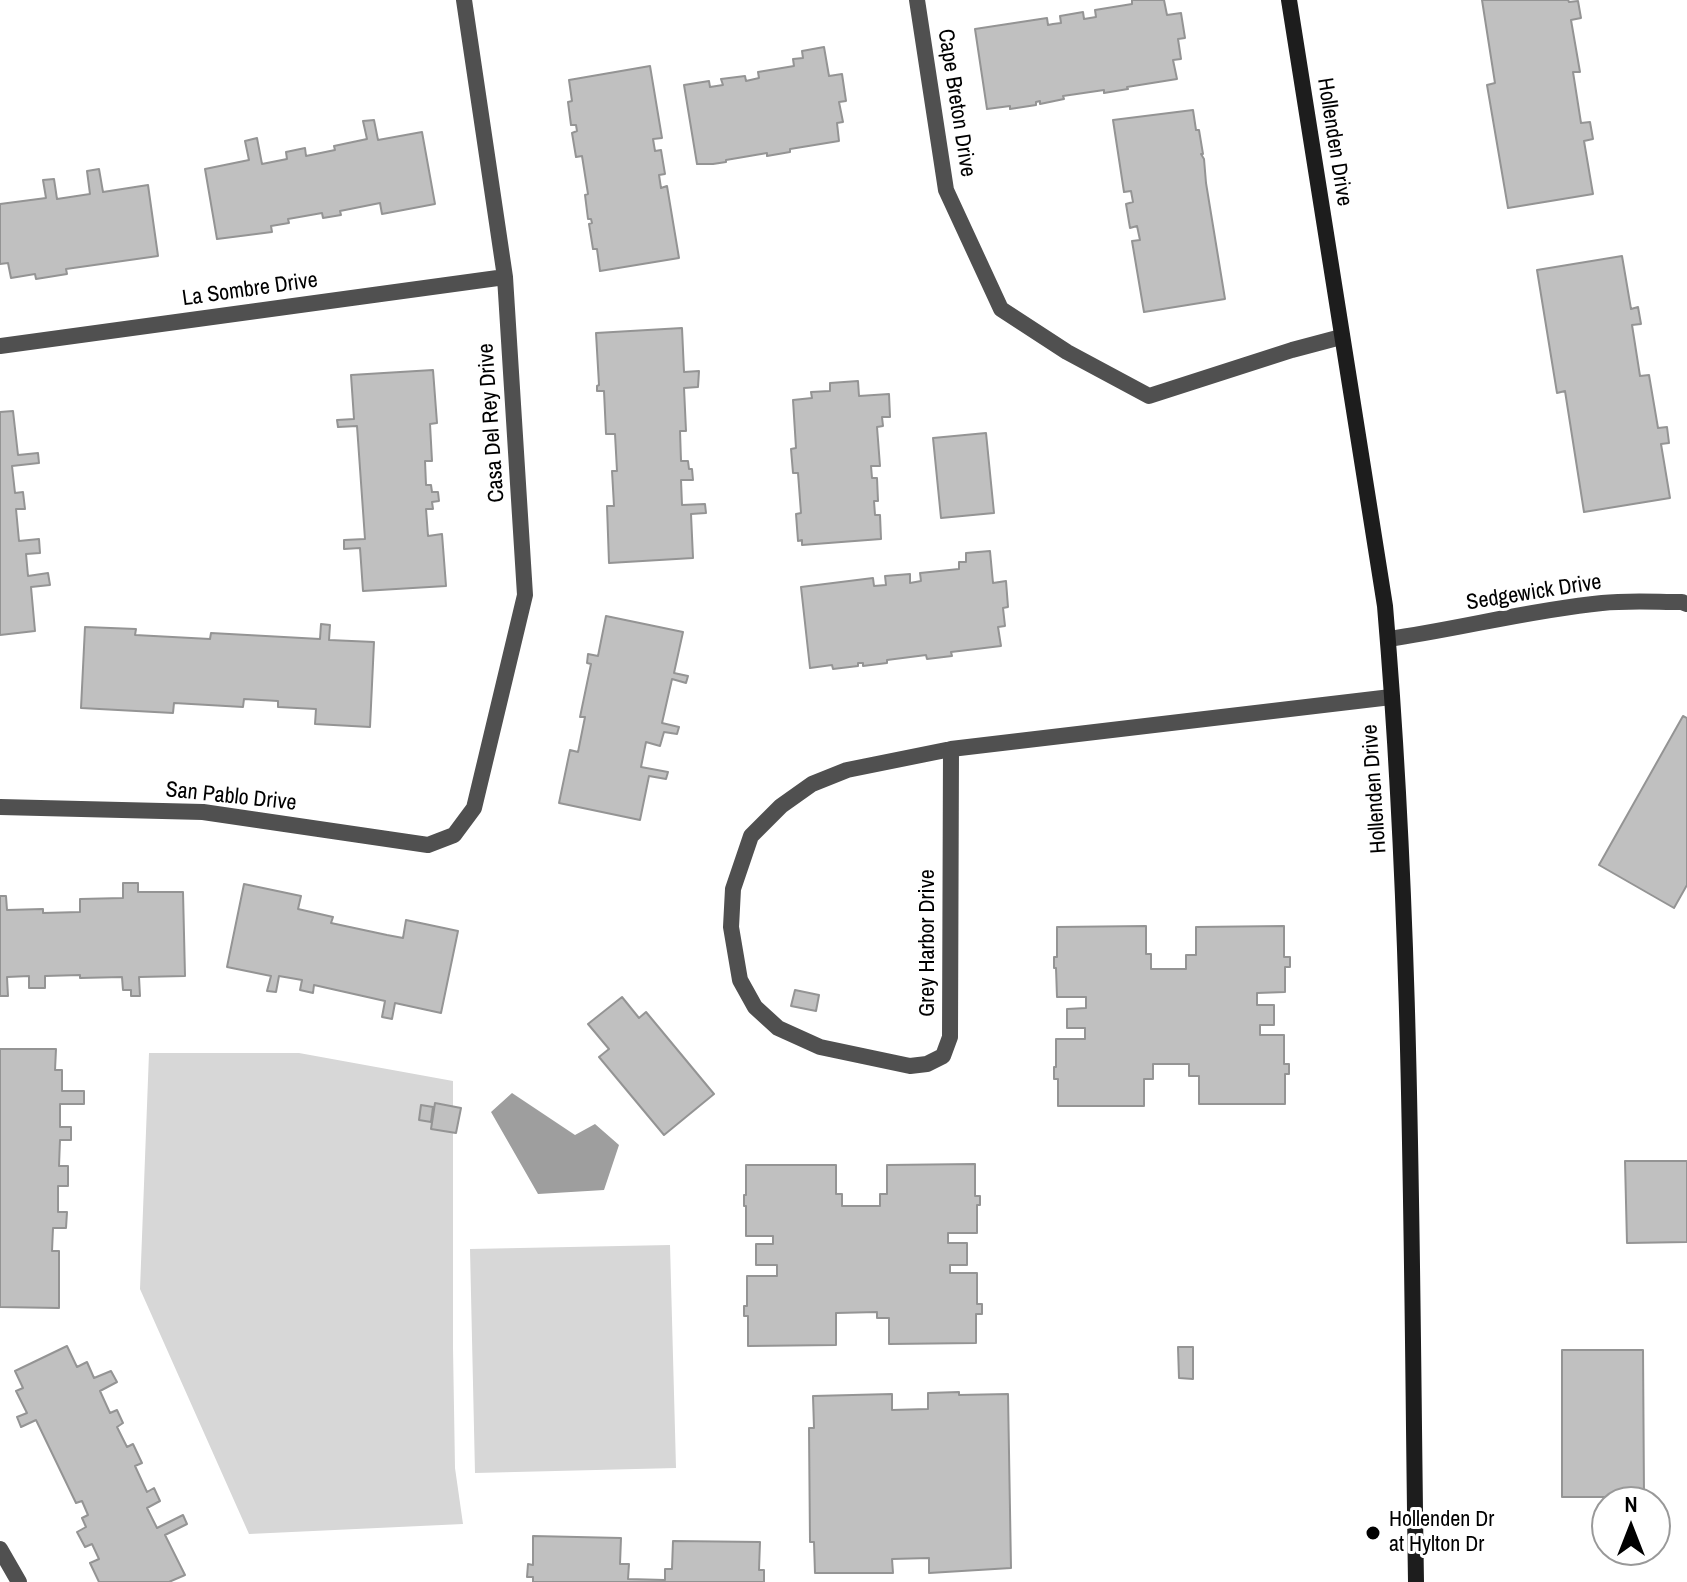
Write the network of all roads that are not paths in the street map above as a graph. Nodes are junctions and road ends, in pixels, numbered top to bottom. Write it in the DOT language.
graph roads {
  1 [pos="464,0"];
  2 [pos="917,0"];
  3 [pos="1289,0"];
  4 [pos="505,277"];
  5 [pos="1341,337"];
  6 [pos="0,346"];
  7 [pos="1687,604"];
  8 [pos="1388,639"];
  9 [pos="1391,697"];
  10 [pos="951,749"];
  11 [pos="0,807"];
  12 [pos="454,835"];
  13 [pos="0,1549"];
  14 [pos="19,1582"];
  15 [pos="1416,1582"];
  1 -- 4 [label="street, Casa Del Rey Drive"];
  2 -- 5 [label="street, Cape Breton Drive"];
  3 -- 5 [label="street, Hollenden Drive"];
  4 -- 6 [label="street, La Sombre Drive"];
  4 -- 12 [label="street, Casa Del Rey Drive"];
  5 -- 8 [label="street, Hollenden Drive"];
  7 -- 8 [label="street, Sedgewick Drive"];
  8 -- 9 [label="street, Hollenden Drive"];
  9 -- 10 [label="street, Grey Harbor Drive"];
  9 -- 15 [label="street, Hollenden Drive"];
  10 -- 10 [label="street, Grey Harbor Drive"];
  11 -- 12 [label="street, San Pablo Drive"];
  13 -- 14 [label="street"];
}
